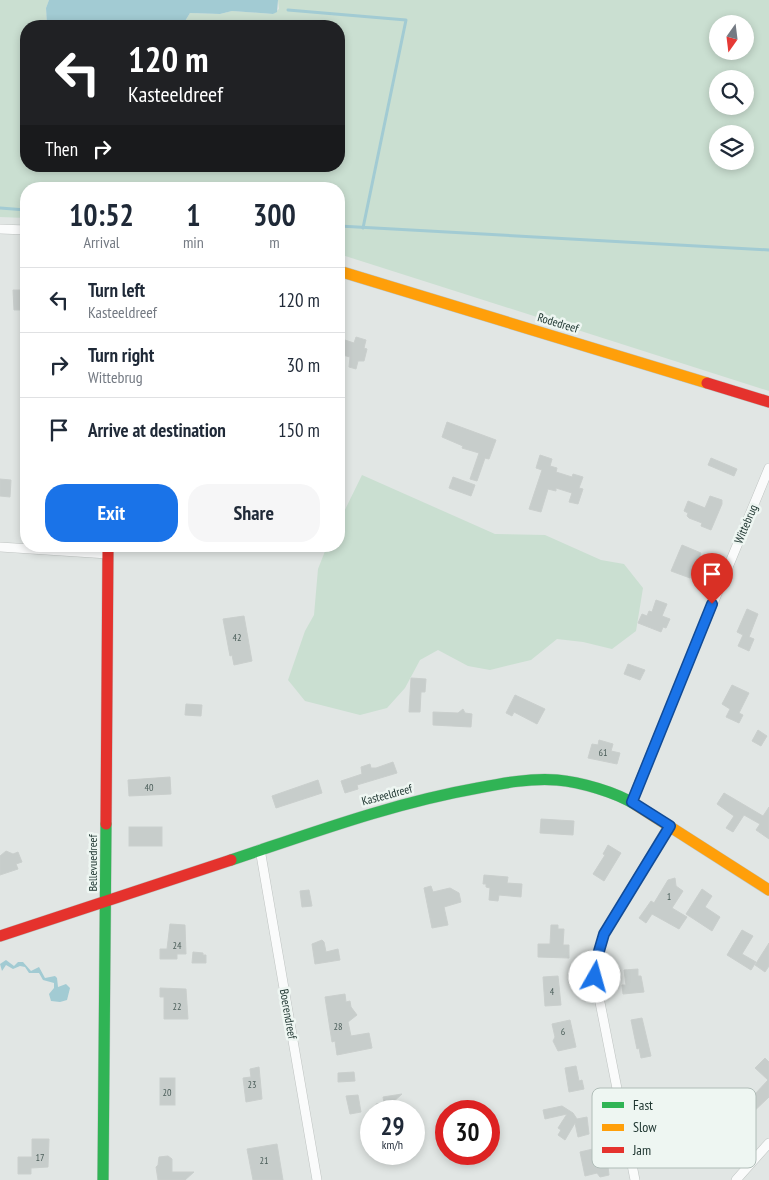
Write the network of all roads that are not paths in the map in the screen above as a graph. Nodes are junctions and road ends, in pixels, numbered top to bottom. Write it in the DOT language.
graph roads {
  1 [pos="0,229"];
  2 [pos="20,230"];
  3 [pos="345,273"];
  4 [pos="769,402"];
  5 [pos="769,468"];
  6 [pos="0,547"];
  7 [pos="20,548"];
  8 [pos="108,552"];
  9 [pos="632,802"];
  10 [pos="670,826"];
  11 [pos="260,849"];
  12 [pos="769,890"];
  13 [pos="106,901"];
  14 [pos="0,936"];
  15 [pos="617,1088"];
  16 [pos="769,1143"];
  17 [pos="756,1158"];
  18 [pos="747,1168"];
  19 [pos="103,1180"];
  20 [pos="317,1180"];
  21 [pos="736,1180"];
  1 -- 2 [label="street"];
  3 -- 4 [label="street, Rodedreef"];
  5 -- 9 [label="street, Wittebrug"];
  6 -- 7 [label="street"];
  8 -- 13 [label="street, Bellevuedreef"];
  9 -- 10 [label="street, Kasteeldreef"];
  9 -- 11 [label="street, Kasteeldreef"];
  10 -- 12 [label="street, Kasteeldreef"];
  10 -- 15 [label="street"];
  11 -- 13 [label="street, Kasteeldreef"];
  11 -- 20 [label="street, Boerendreef"];
  13 -- 14 [label="street, Kasteeldreef"];
  13 -- 19 [label="street, Bellevuedreef"];
  16 -- 17 [label="street"];
  18 -- 21 [label="street"];
}
